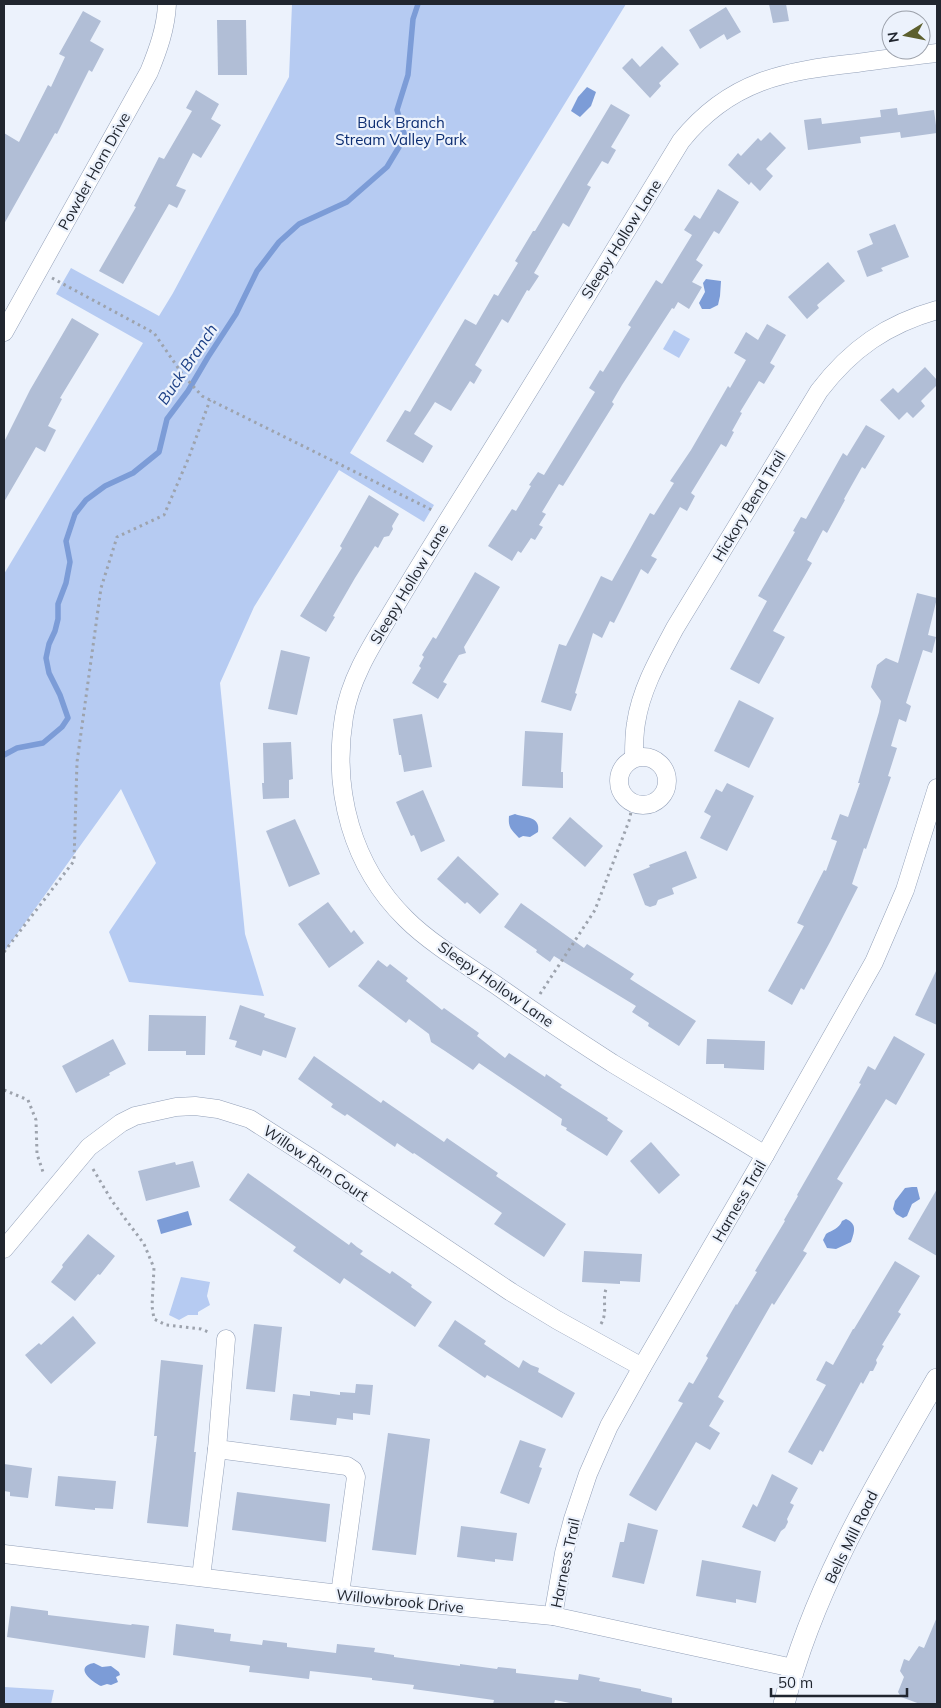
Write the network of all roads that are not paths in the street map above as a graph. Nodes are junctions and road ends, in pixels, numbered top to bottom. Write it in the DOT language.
graph roads {
  1 [pos="167,4"];
  2 [pos="937,53"];
  3 [pos="937,310"];
  4 [pos="4,332"];
  5 [pos="634,758"];
  6 [pos="937,788"];
  7 [pos="765,1155"];
  8 [pos="4,1248"];
  9 [pos="226,1339"];
  10 [pos="642,1366"];
  11 [pos="937,1379"];
  12 [pos="217,1449"];
  13 [pos="4,1554"];
  14 [pos="201,1577"];
  15 [pos="340,1594"];
  16 [pos="553,1616"];
  17 [pos="793,1668"];
  18 [pos="784,1704"];
  1 -- 4 [label="street, Powder Horn Drive"];
  2 -- 7 [label="street, Sleepy Hollow Lane"];
  3 -- 5 [label="street, Hickory Bend Trail"];
  5 -- 5 [label="street"];
  6 -- 7 [label="street, Harness Trail"];
  7 -- 10 [label="street, Harness Trail"];
  8 -- 10 [label="street, Willow Run Court"];
  9 -- 12 [label="street"];
  10 -- 16 [label="street, Harness Trail"];
  11 -- 17 [label="street, Bells Mill Road"];
  12 -- 14 [label="street"];
  12 -- 15 [label="street"];
  13 -- 14 [label="street, Willowbrook Drive"];
  14 -- 15 [label="street, Willowbrook Drive"];
  15 -- 16 [label="street, Willowbrook Drive"];
  16 -- 17 [label="street, Willowbrook Drive"];
  17 -- 18 [label="street, Bells Mill Road"];
}
